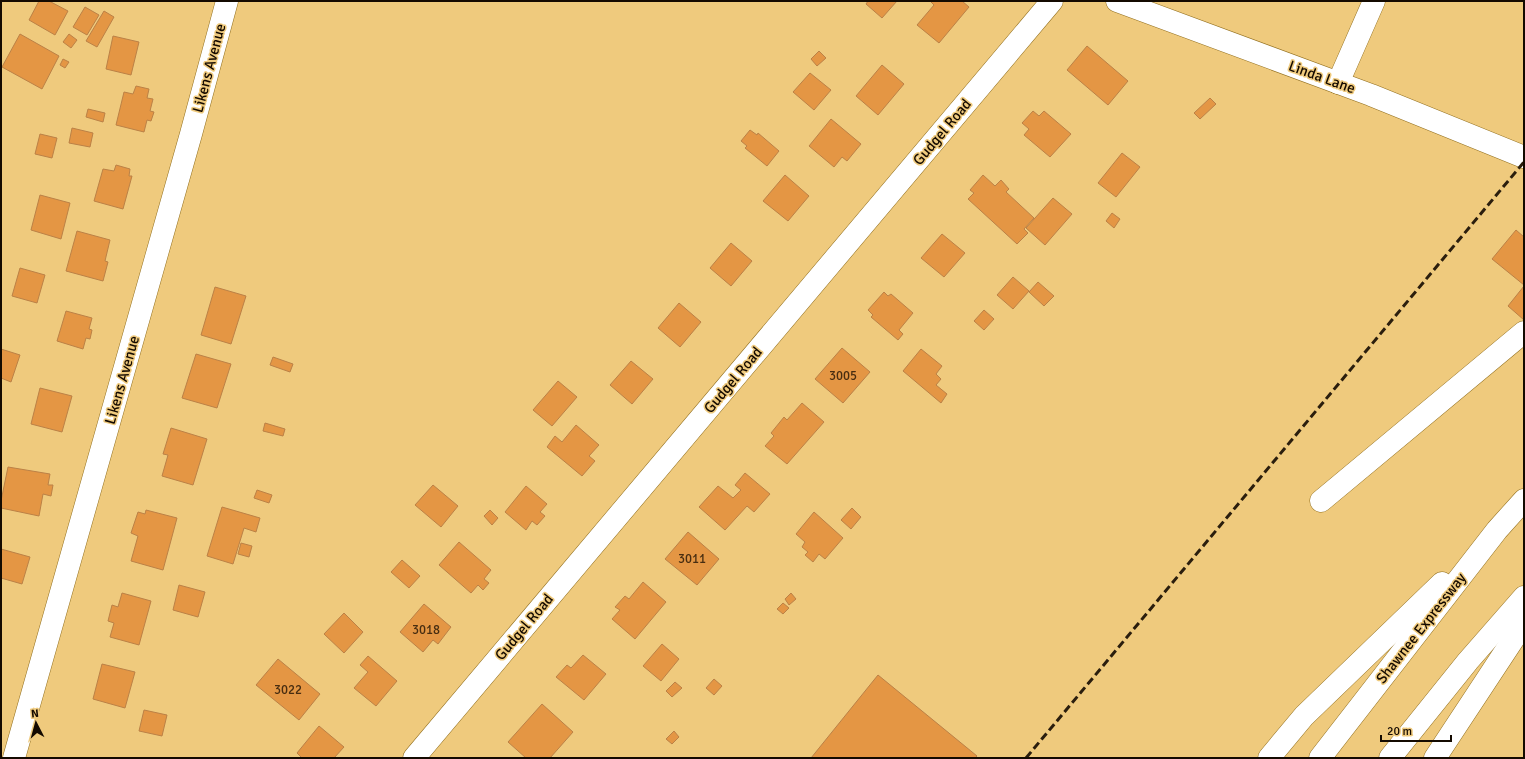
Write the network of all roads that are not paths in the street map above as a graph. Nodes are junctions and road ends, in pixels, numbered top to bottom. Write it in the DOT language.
graph roads {
  1 [pos="227,1"];
  2 [pos="1052,1"];
  3 [pos="1117,1"];
  4 [pos="1374,1"];
  5 [pos="1338,83"];
  6 [pos="1524,157"];
  7 [pos="1524,332"];
  8 [pos="1524,500"];
  9 [pos="1321,501"];
  10 [pos="1497,530"];
  11 [pos="1524,597"];
  12 [pos="1524,623"];
  13 [pos="14,758"];
  14 [pos="414,758"];
  15 [pos="1269,758"];
  16 [pos="1320,758"];
  17 [pos="1390,758"];
  18 [pos="1435,758"];
  1 -- 13 [label="main road, Likens Avenue"];
  2 -- 14 [label="main road, Gudgel Road"];
  3 -- 5 [label="main road, Linda Lane"];
  4 -- 5 [label="main road"];
  5 -- 6 [label="main road, Linda Lane"];
  7 -- 9 [label="main road"];
  8 -- 10 [label="main road, Shawnee Expressway"];
  10 -- 15 [label="main road"];
  10 -- 16 [label="main road, Shawnee Expressway"];
  11 -- 17 [label="main road"];
  12 -- 18 [label="main road"];
}
